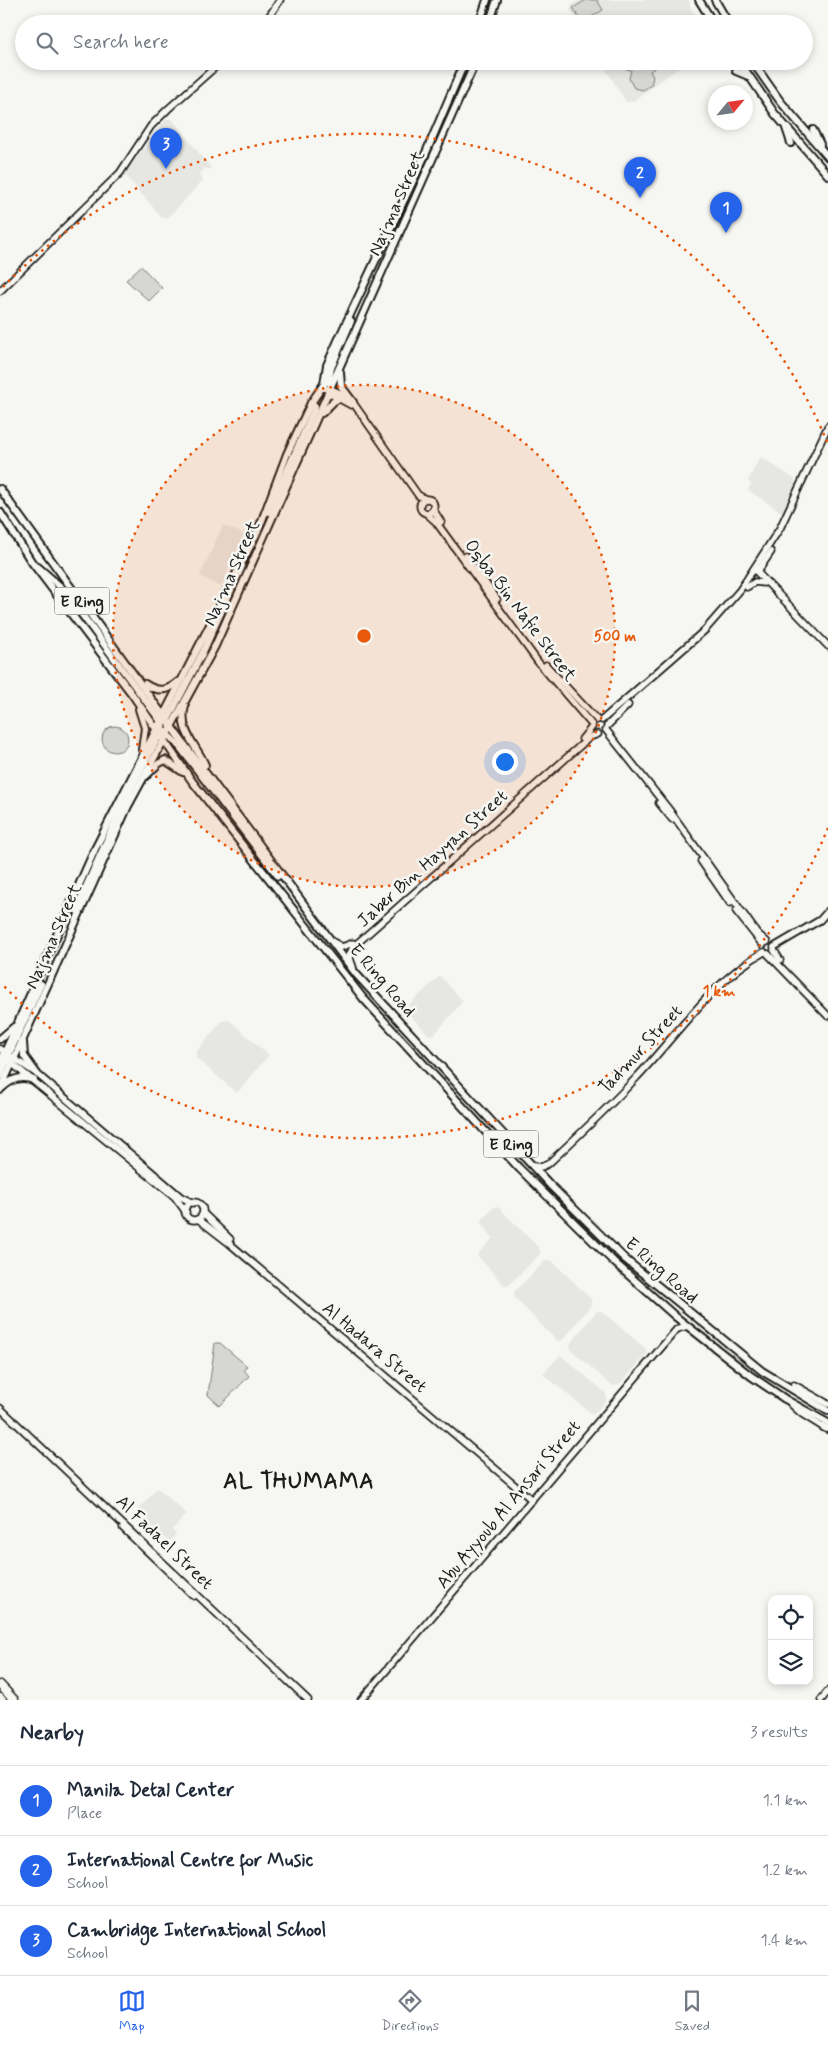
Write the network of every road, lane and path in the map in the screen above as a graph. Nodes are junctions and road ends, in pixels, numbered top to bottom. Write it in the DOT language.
graph roads {
  1 [pos="280,0"];
  2 [pos="487,0"];
  3 [pos="497,0"];
  4 [pos="699,0"];
  5 [pos="713,0"];
  6 [pos="270,15"];
  7 [pos="483,15"];
  8 [pos="492,15"];
  9 [pos="708,15"];
  10 [pos="723,15"];
  11 [pos="212,70"];
  12 [pos="461,70"];
  13 [pos="472,70"];
  14 [pos="745,70"];
  15 [pos="758,70"];
  16 [pos="736,71"];
  17 [pos="750,77"];
  18 [pos="786,127"];
  19 [pos="813,130"];
  20 [pos="815,143"];
  21 [pos="791,144"];
  22 [pos="827,156"];
  23 [pos="828,164"];
  24 [pos="828,175"];
  25 [pos="373,265"];
  26 [pos="0,291"];
  27 [pos="343,340"];
  28 [pos="339,371"];
  29 [pos="327,389"];
  30 [pos="341,398"];
  31 [pos="353,402"];
  32 [pos="311,403"];
  33 [pos="316,422"];
  34 [pos="828,426"];
  35 [pos="828,434"];
  36 [pos="0,489"];
  37 [pos="425,500"];
  38 [pos="795,502"];
  39 [pos="420,505"];
  40 [pos="433,509"];
  41 [pos="0,512"];
  42 [pos="426,513"];
  43 [pos="265,533"];
  44 [pos="246,554"];
  45 [pos="31,561"];
  46 [pos="765,561"];
  47 [pos="755,573"];
  48 [pos="765,582"];
  49 [pos="747,587"];
  50 [pos="828,646"];
  51 [pos="183,678"];
  52 [pos="141,682"];
  53 [pos="132,694"];
  54 [pos="187,697"];
  55 [pos="600,720"];
  56 [pos="592,726"];
  57 [pos="164,727"];
  58 [pos="603,731"];
  59 [pos="140,760"];
  60 [pos="209,776"];
  61 [pos="141,780"];
  62 [pos="192,781"];
  63 [pos="290,887"];
  64 [pos="828,911"];
  65 [pos="64,922"];
  66 [pos="72,930"];
  67 [pos="327,937"];
  68 [pos="768,948"];
  69 [pos="356,974"];
  70 [pos="828,1011"];
  71 [pos="828,1016"];
  72 [pos="20,1020"];
  73 [pos="24,1036"];
  74 [pos="0,1039"];
  75 [pos="6,1057"];
  76 [pos="0,1076"];
  77 [pos="36,1077"];
  78 [pos="0,1090"];
  79 [pos="530,1164"];
  80 [pos="548,1164"];
  81 [pos="550,1186"];
  82 [pos="193,1203"];
  83 [pos="186,1212"];
  84 [pos="203,1213"];
  85 [pos="198,1219"];
  86 [pos="676,1317"];
  87 [pos="688,1326"];
  88 [pos="677,1328"];
  89 [pos="794,1385"];
  90 [pos="828,1404"];
  91 [pos="0,1408"];
  92 [pos="828,1411"];
  93 [pos="827,1427"];
  94 [pos="59,1466"];
  95 [pos="533,1499"];
  96 [pos="111,1515"];
  97 [pos="146,1551"];
  98 [pos="161,1559"];
  99 [pos="0,1685"];
  100 [pos="828,1691"];
  101 [pos="14,1700"];
  102 [pos="303,1700"];
  103 [pos="308,1700"];
  104 [pos="361,1700"];
  105 [pos="821,1700"];
  1 -- 6 [label="street"];
  2 -- 7 [label="main road"];
  3 -- 8 [label="main road"];
  4 -- 9 [label="main road"];
  5 -- 10 [label="main road"];
  11 -- 26 [label="street"];
  12 -- 25 [label="main road, Najma Street"];
  13 -- 28 [label="main road, Najma Street"];
  14 -- 17 [label="main road"];
  15 -- 20 [label="main road"];
  16 -- 17 [label="main road"];
  17 -- 18 [label="main road"];
  18 -- 21 [label="main road"];
  18 -- 24 [label="main road"];
  19 -- 22 [label="main road"];
  20 -- 22 [label="main road"];
  20 -- 23 [label="main road"];
  25 -- 27 [label="main road"];
  25 -- 29 [label="main road, Najma Street"];
  27 -- 28 [label="main road"];
  27 -- 29 [label="main road"];
  28 -- 29 [label="main road, Najma Street"];
  28 -- 31 [label="main road"];
  29 -- 30 [label="street"];
  29 -- 31 [label="street"];
  29 -- 32 [label="main road, Najma Street"];
  29 -- 33 [label="main road, Najma Street"];
  30 -- 33 [label="main road"];
  30 -- 39 [label="street"];
  31 -- 37 [label="street"];
  32 -- 43 [label="main road"];
  32 -- 44 [label="main road, Najma Street"];
  33 -- 43 [label="main road, Najma Street"];
  34 -- 38 [label="street, Jaber Bin Hayyan Street"];
  35 -- 38 [label="street, Jaber Bin Hayyan Street"];
  36 -- 52 [label="main road, E Ring Road / E Ring"];
  37 -- 39 [label="street"];
  37 -- 40 [label="street"];
  38 -- 46 [label="street, Jaber Bin Hayyan Street"];
  38 -- 47 [label="street, Jaber Bin Hayyan Street"];
  39 -- 42 [label="street"];
  40 -- 42 [label="street"];
  40 -- 55 [label="street, Oqba Bin Nafie Street"];
  41 -- 45 [label="main road, E Ring Road / E Ring"];
  42 -- 56 [label="street, Oqba Bin Nafie Street"];
  43 -- 54 [label="main road, Najma Street"];
  44 -- 51 [label="main road, Najma Street"];
  44 -- 57 [label="main road"];
  45 -- 53 [label="main road, E Ring Road / E Ring"];
  45 -- 57 [label="main road"];
  46 -- 47 [label="street, Jaber Bin Hayyan Street"];
  46 -- 48 [label="street"];
  47 -- 48 [label="street"];
  47 -- 49 [label="street, Jaber Bin Hayyan Street"];
  47 -- 55 [label="street, Jaber Bin Hayyan Street"];
  48 -- 49 [label="street"];
  48 -- 50 [label="street"];
  49 -- 58 [label="street, Jaber Bin Hayyan Street"];
  51 -- 52 [label="main road"];
  51 -- 57 [label="main road, Najma Street"];
  52 -- 57 [label="main road, E Ring Road / E Ring"];
  53 -- 57 [label="main road, E Ring Road / E Ring"];
  53 -- 59 [label="main road"];
  54 -- 57 [label="main road, Najma Street"];
  54 -- 60 [label="main road"];
  55 -- 56 [label="street, Jaber Bin Hayyan Street"];
  55 -- 58 [label="street, Oqba Bin Nafie Street"];
  56 -- 58 [label="street, Oqba Bin Nafie Street"];
  56 -- 67 [label="street, Jaber Bin Hayyan Street"];
  57 -- 59 [label="main road, Najma Street"];
  57 -- 60 [label="main road, E Ring Road / E Ring"];
  57 -- 61 [label="main road, Najma Street"];
  57 -- 62 [label="main road, E Ring Road / E Ring"];
  57 -- 63 [label="main road"];
  57 -- 66 [label="main road"];
  58 -- 68 [label="street"];
  58 -- 69 [label="street, Jaber Bin Hayyan Street"];
  59 -- 65 [label="main road, Najma Street"];
  60 -- 63 [label="main road, E Ring Road / E Ring"];
  61 -- 62 [label="main road"];
  61 -- 66 [label="main road, Najma Street"];
  62 -- 86 [label="main road, E Ring Road / E Ring"];
  63 -- 67 [label="main road, E Ring Road / E Ring"];
  64 -- 68 [label="street, Tadmur Street"];
  65 -- 72 [label="main road, Najma Street"];
  65 -- 75 [label="main road"];
  66 -- 73 [label="main road, Najma Street"];
  67 -- 69 [label="main road, E Ring Road / E Ring"];
  68 -- 70 [label="street"];
  68 -- 71 [label="street"];
  68 -- 80 [label="street, Tadmur Street"];
  69 -- 79 [label="main road, E Ring Road / E Ring"];
  72 -- 74 [label="main road"];
  72 -- 75 [label="main road, Najma Street"];
  73 -- 75 [label="main road, Najma Street"];
  73 -- 77 [label="main road"];
  75 -- 76 [label="main road"];
  75 -- 77 [label="street"];
  75 -- 78 [label="main road, Najma Street"];
  77 -- 78 [label="main road"];
  77 -- 82 [label="street"];
  77 -- 83 [label="street"];
  79 -- 80 [label="street"];
  79 -- 81 [label="main road, E Ring Road / E Ring"];
  80 -- 81 [label="street"];
  81 -- 92 [label="main road, E Ring Road / E Ring"];
  82 -- 83 [label="street"];
  82 -- 84 [label="street"];
  83 -- 85 [label="street"];
  84 -- 85 [label="street"];
  84 -- 95 [label="street, Al Hadara Street"];
  85 -- 95 [label="street, Al Hadara Street"];
  86 -- 87 [label="main road, E Ring Road / E Ring"];
  86 -- 88 [label="street"];
  87 -- 88 [label="street"];
  87 -- 93 [label="main road, E Ring Road / E Ring"];
  88 -- 95 [label="street, Abu Ayyoub Al Ansari Street"];
  89 -- 90 [label="street"];
  91 -- 94 [label="street, Al Fadael Street"];
  94 -- 96 [label="street, Al Fadael Street"];
  94 -- 96 [label="street"];
  95 -- 104 [label="street, Abu Ayyoub Al Ansari Street"];
  96 -- 97 [label="street"];
  96 -- 98 [label="street, Al Fadael Street"];
  97 -- 98 [label="street"];
  97 -- 102 [label="street"];
  98 -- 103 [label="street, Al Fadael Street"];
  99 -- 101 [label="highway"];
  100 -- 105 [label="street"];
}
